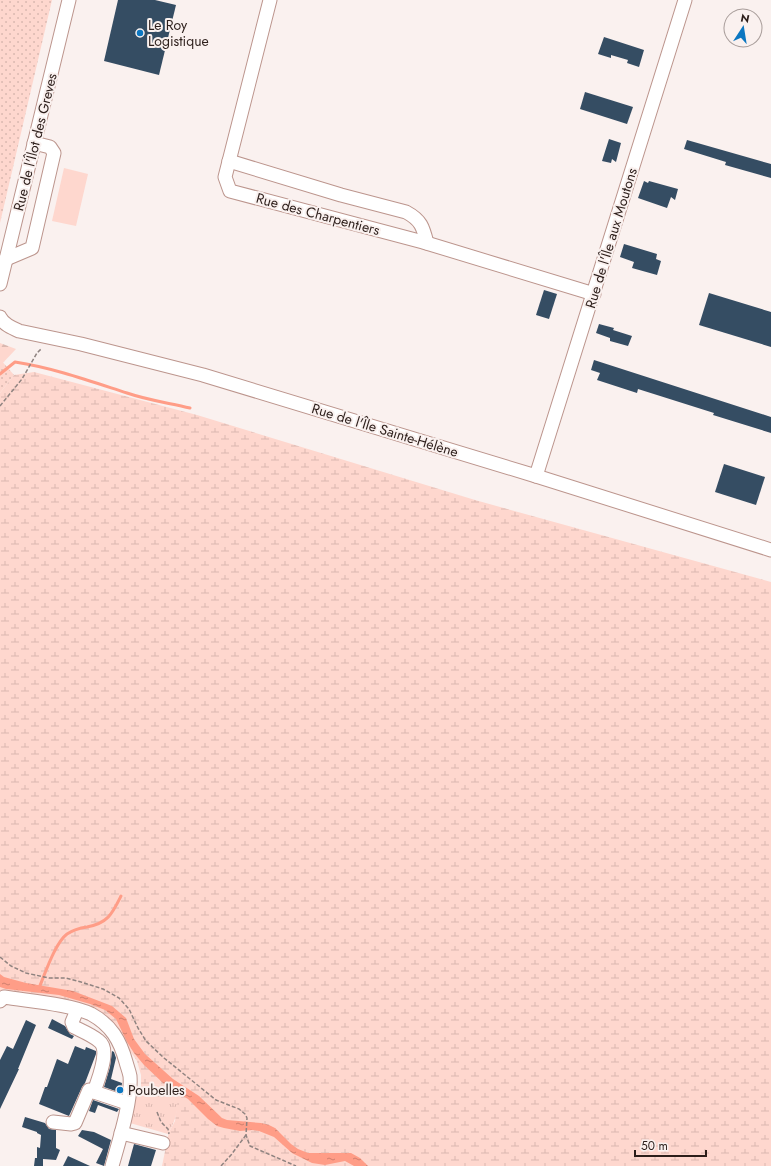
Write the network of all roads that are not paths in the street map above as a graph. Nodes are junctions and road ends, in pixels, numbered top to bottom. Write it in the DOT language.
graph roads {
  1 [pos="69,0"];
  2 [pos="270,0"];
  3 [pos="685,0"];
  4 [pos="34,143"];
  5 [pos="229,161"];
  6 [pos="427,243"];
  7 [pos="6,259"];
  8 [pos="0,284"];
  9 [pos="594,294"];
  10 [pos="0,317"];
  11 [pos="536,476"];
  12 [pos="771,550"];
  13 [pos="0,1001"];
  14 [pos="77,1010"];
  15 [pos="94,1092"];
  16 [pos="127,1103"];
  17 [pos="53,1122"];
  18 [pos="121,1133"];
  19 [pos="163,1143"];
  20 [pos="112,1166"];
  1 -- 4 [label="street, Rue de l'Îlot des Greves"];
  2 -- 5 [label="street, Rue des Charpentiers"];
  3 -- 9 [label="street, Rue de l'Île aux Moutons"];
  4 -- 7 [label="street, Rue de l'Îlot des Greves"];
  4 -- 7 [label="street"];
  5 -- 6 [label="street"];
  5 -- 6 [label="street, Rue des Charpentiers"];
  6 -- 9 [label="street, Rue des Charpentiers"];
  7 -- 8 [label="street, Rue de l'Îlot des Greves"];
  9 -- 11 [label="street, Rue de l'Île aux Moutons"];
  10 -- 11 [label="street, Rue de l'Île Sainte-Hélène"];
  11 -- 12 [label="street, Rue de l'Île Sainte-Hélène"];
  13 -- 14 [label="street"];
  14 -- 15 [label="street"];
  14 -- 16 [label="street"];
  15 -- 16 [label="street"];
  15 -- 17 [label="street"];
  16 -- 18 [label="street"];
  18 -- 19 [label="street"];
  18 -- 20 [label="street"];
}
